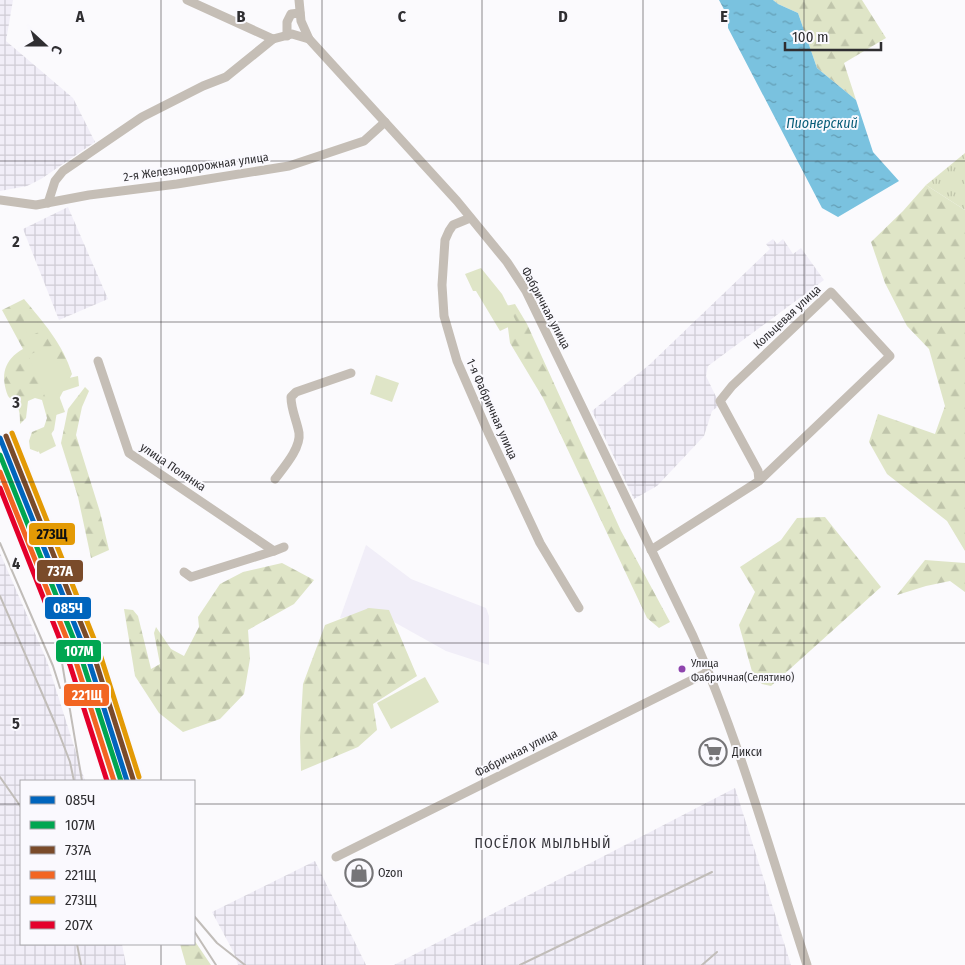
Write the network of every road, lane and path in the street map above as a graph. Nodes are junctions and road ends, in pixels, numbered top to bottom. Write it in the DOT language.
graph roads {
  1 [pos="187,0"];
  2 [pos="300,0"];
  3 [pos="300,13"];
  4 [pos="287,36"];
  5 [pos="273,39"];
  6 [pos="309,39"];
  7 [pos="385,122"];
  8 [pos="0,200"];
  9 [pos="48,203"];
  10 [pos="470,218"];
  11 [pos="98,361"];
  12 [pos="351,372"];
  13 [pos="275,479"];
  14 [pos="759,481"];
  15 [pos="284,547"];
  16 [pos="651,550"];
  17 [pos="274,551"];
  18 [pos="184,572"];
  19 [pos="579,608"];
  20 [pos="708,672"];
  21 [pos="336,856"];
  22 [pos="807,965"];
  1 -- 5 [label="street"];
  2 -- 3 [label="street, Фабричная улица"];
  3 -- 4 [label="street"];
  3 -- 6 [label="street, Фабричная улица"];
  4 -- 5 [label="street"];
  4 -- 6 [label="street"];
  5 -- 9 [label="street"];
  6 -- 7 [label="street, Фабричная улица"];
  7 -- 9 [label="street, 2-я Железнодорожная улица"];
  7 -- 10 [label="street, Фабричная улица"];
  8 -- 9 [label="street, 2-я Железнодорожная улица"];
  10 -- 16 [label="street, Фабричная улица"];
  10 -- 19 [label="street, 1-я Фабричная улица"];
  11 -- 17 [label="street, улица Полянка"];
  12 -- 13 [label="street"];
  14 -- 14 [label="street, Кольцевая улица"];
  14 -- 16 [label="street, Кольцевая улица"];
  15 -- 17 [label="street"];
  16 -- 20 [label="street, Фабричная улица"];
  17 -- 18 [label="street"];
  20 -- 21 [label="street, Фабричная улица"];
  20 -- 22 [label="street, Фабричная улица"];
}
